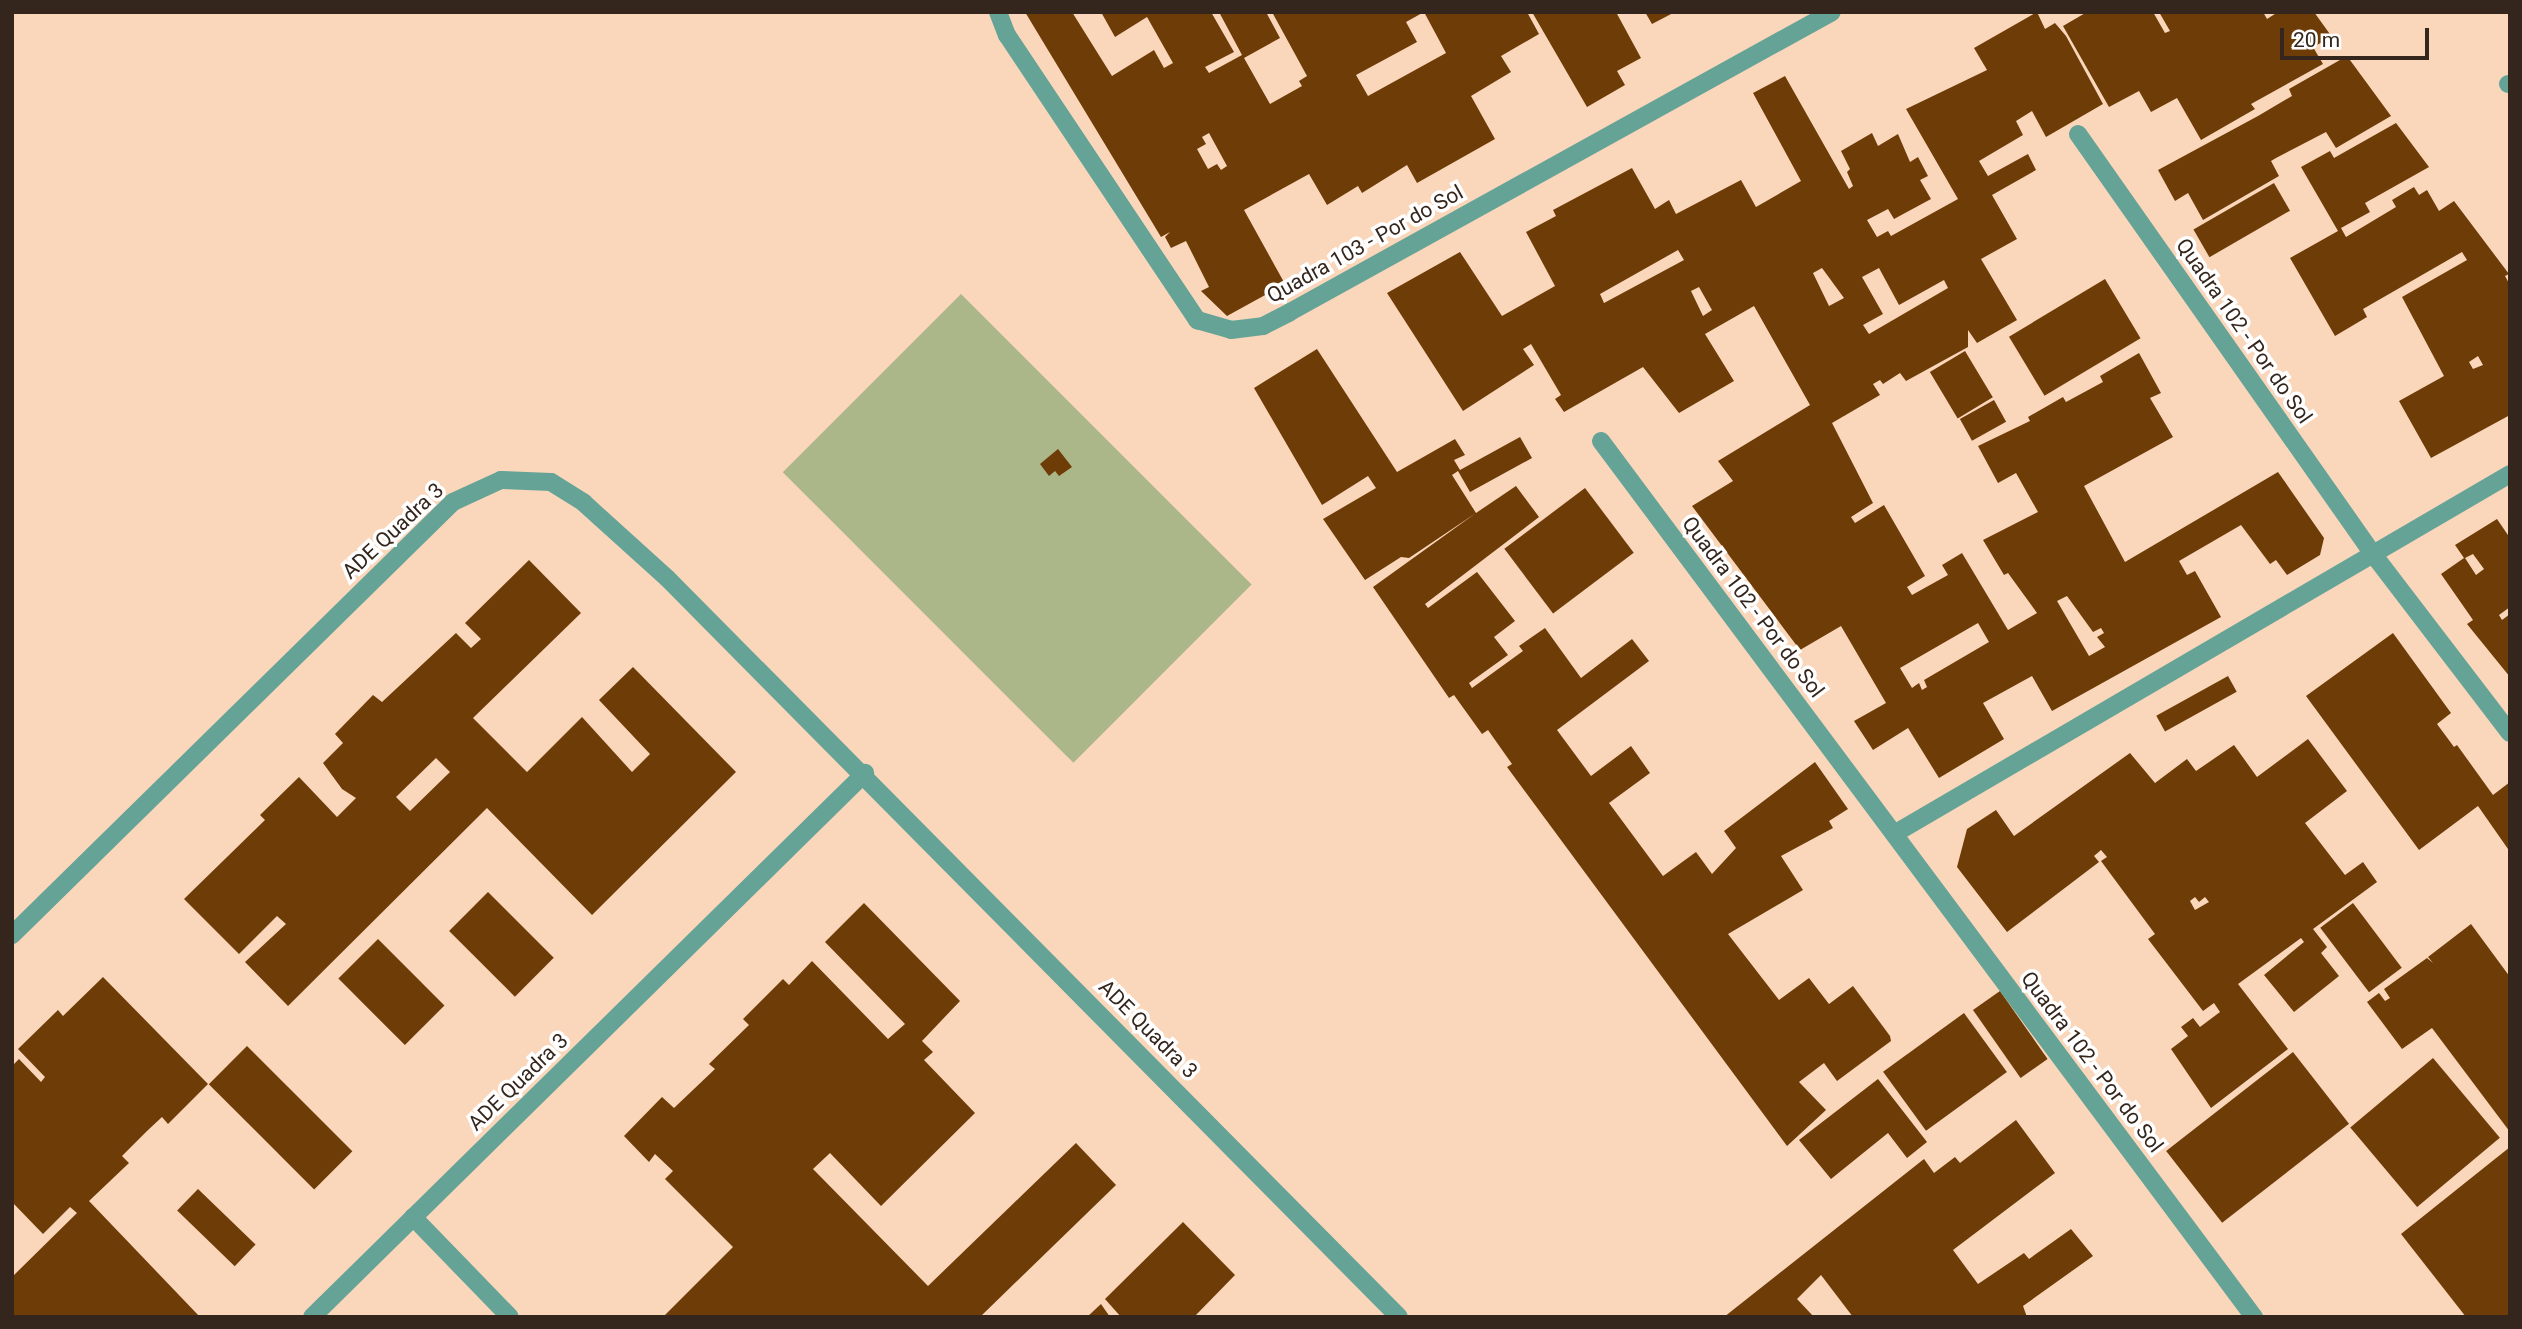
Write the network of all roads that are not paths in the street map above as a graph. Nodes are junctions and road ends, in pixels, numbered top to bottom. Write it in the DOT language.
graph roads {
  1 [pos="998,12"];
  2 [pos="1832,12"];
  3 [pos="2078,134"];
  4 [pos="1601,441"];
  5 [pos="2510,474"];
  6 [pos="2373,554"];
  7 [pos="2510,733"];
  8 [pos="865,773"];
  9 [pos="1894,834"];
  10 [pos="12,935"];
  11 [pos="413,1217"];
  12 [pos="313,1317"];
  13 [pos="510,1317"];
  14 [pos="1399,1317"];
  15 [pos="2254,1317"];
  1 -- 2 [label="street, Quadra 103 - Por do Sol"];
  3 -- 6 [label="street, Quadra 102 - Por do Sol"];
  4 -- 9 [label="street, Quadra 102 - Por do Sol"];
  5 -- 6 [label="street"];
  6 -- 7 [label="street, Quadra 102 - Por do Sol"];
  6 -- 9 [label="street"];
  8 -- 10 [label="street, ADE Quadra 3"];
  8 -- 11 [label="street, ADE Quadra 3"];
  8 -- 14 [label="street, ADE Quadra 3"];
  9 -- 15 [label="street, Quadra 102 - Por do Sol"];
  11 -- 12 [label="street, ADE Quadra 3"];
  11 -- 13 [label="street"];
}
